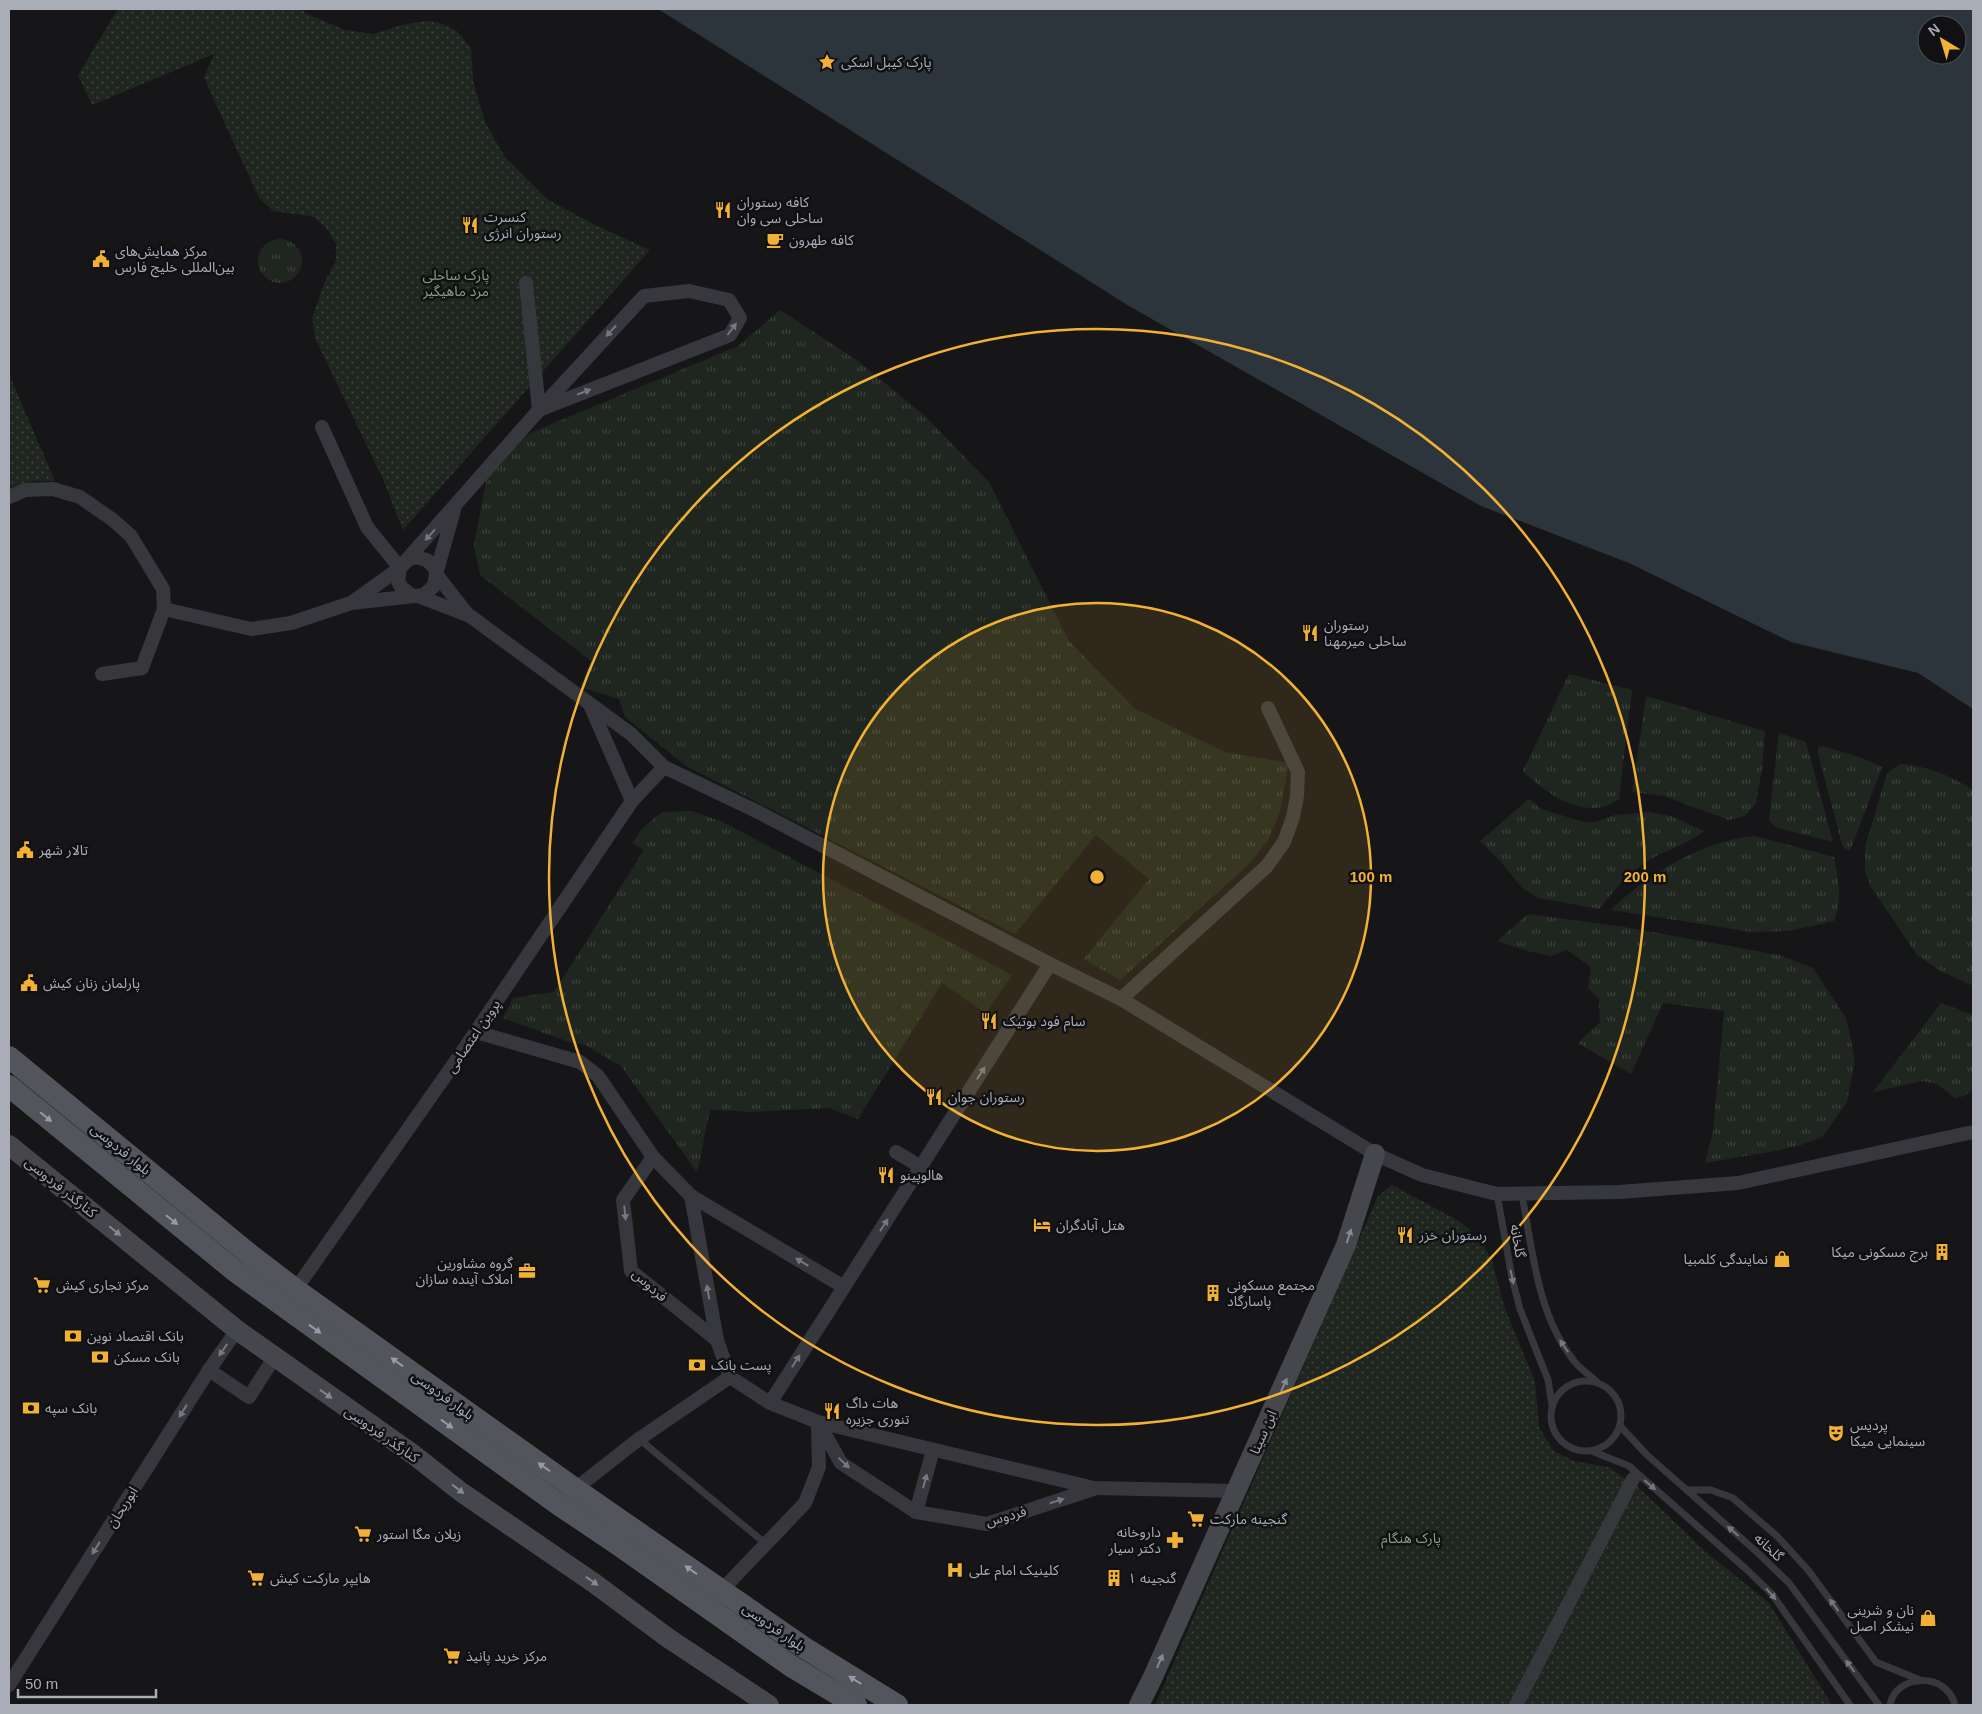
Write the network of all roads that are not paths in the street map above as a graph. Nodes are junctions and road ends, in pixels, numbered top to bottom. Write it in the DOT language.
graph roads {
  1 [pos="526,284"];
  2 [pos="539,410"];
  3 [pos="322,427"];
  4 [pos="9,497"];
  5 [pos="455,507"];
  6 [pos="402,565"];
  7 [pos="436,574"];
  8 [pos="414,595"];
  9 [pos="351,603"];
  10 [pos="164,609"];
  11 [pos="470,616"];
  12 [pos="102,674"];
  13 [pos="589,702"];
  14 [pos="1268,708"];
  15 [pos="664,767"];
  16 [pos="632,801"];
  17 [pos="1050,964"];
  18 [pos="1121,999"];
  19 [pos="476,1032"];
  20 [pos="9,1057"];
  21 [pos="9,1086"];
  22 [pos="1973,1132"];
  23 [pos="9,1145"];
  24 [pos="896,1152"];
  25 [pos="1375,1154"];
  26 [pos="653,1156"];
  27 [pos="921,1167"];
  28 [pos="1497,1194"];
  29 [pos="1522,1195"];
  30 [pos="691,1196"];
  31 [pos="844,1286"];
  32 [pos="290,1298"];
  33 [pos="238,1330"];
  34 [pos="717,1340"];
  35 [pos="274,1358"];
  36 [pos="209,1370"];
  37 [pos="730,1377"];
  38 [pos="1597,1382"];
  39 [pos="770,1403"];
  40 [pos="1552,1406"];
  41 [pos="818,1422"];
  42 [pos="1620,1427"];
  43 [pos="639,1439"];
  44 [pos="933,1450"];
  45 [pos="1594,1452"];
  46 [pos="1633,1479"];
  47 [pos="1094,1488"];
  48 [pos="575,1489"];
  49 [pos="1687,1490"];
  50 [pos="1236,1491"];
  51 [pos="558,1504"];
  52 [pos="916,1512"];
  53 [pos="766,1544"];
  54 [pos="721,1591"];
  55 [pos="1920,1680"];
  56 [pos="9,1685"];
  57 [pos="835,1697"];
  58 [pos="769,1705"];
  59 [pos="856,1705"];
  60 [pos="897,1705"];
  61 [pos="1139,1705"];
  62 [pos="1516,1705"];
  63 [pos="1850,1705"];
  64 [pos="1879,1705"];
  65 [pos="1890,1705"];
  66 [pos="1955,1705"];
  1 -- 2 [label="street"];
  2 -- 2 [label="street, one-way"];
  2 -- 5 [label="street"];
  3 -- 6 [label="street"];
  4 -- 10 [label="street"];
  5 -- 6 [label="street, one-way"];
  5 -- 7 [label="street"];
  6 -- 7 [label="street"];
  6 -- 8 [label="street"];
  6 -- 9 [label="street"];
  7 -- 8 [label="street"];
  7 -- 11 [label="street"];
  8 -- 9 [label="street"];
  8 -- 11 [label="street"];
  9 -- 10 [label="street"];
  10 -- 12 [label="street"];
  11 -- 13 [label="street"];
  13 -- 15 [label="street"];
  13 -- 16 [label="street"];
  14 -- 18 [label="street"];
  15 -- 16 [label="street, پروین اعتصامی"];
  15 -- 17 [label="street"];
  16 -- 19 [label="street, پروین اعتصامی"];
  17 -- 18 [label="street"];
  27 -- 17 [label="street, one-way"];
  18 -- 25 [label="street"];
  19 -- 26 [label="street"];
  19 -- 32 [label="street, پروین اعتصامی"];
  20 -- 32 [label="main road, بلوار فردوسی"];
  21 -- 32 [label="main road, بلوار فردوسی, one-way"];
  22 -- 29 [label="street"];
  23 -- 33 [label="street, کنارگذر فردوسی, one-way"];
  24 -- 27 [label="street"];
  25 -- 28 [label="street"];
  50 -- 25 [label="street, ابن سینا, one-way"];
  26 -- 30 [label="street"];
  26 -- 34 [label="street, فردوس, one-way"];
  31 -- 27 [label="street, one-way"];
  28 -- 29 [label="street"];
  28 -- 40 [label="lane, گلخانه, one-way"];
  38 -- 29 [label="lane, گلخانه, one-way"];
  31 -- 30 [label="street, one-way"];
  34 -- 30 [label="street, one-way"];
  39 -- 31 [label="street, one-way"];
  48 -- 32 [label="main road, بلوار فردوسی, one-way"];
  32 -- 51 [label="main road, بلوار فردوسی, one-way"];
  33 -- 35 [label="street, کنارگذر فردوسی"];
  33 -- 36 [label="street, ابوریحان, one-way"];
  34 -- 37 [label="street"];
  35 -- 36 [label="street"];
  35 -- 58 [label="street, کنارگذر فردوسی, one-way"];
  36 -- 56 [label="street, ابوریحان, one-way"];
  37 -- 39 [label="street, فردوس"];
  37 -- 43 [label="street"];
  38 -- 40 [label="lane"];
  38 -- 42 [label="lane"];
  39 -- 41 [label="street, فردوس"];
  40 -- 45 [label="lane"];
  41 -- 44 [label="street, فردوس"];
  41 -- 52 [label="street, فردوس, one-way"];
  41 -- 53 [label="street"];
  42 -- 45 [label="lane"];
  42 -- 49 [label="lane, گلخانه"];
  43 -- 48 [label="street"];
  43 -- 53 [label="lane"];
  44 -- 47 [label="street, فردوس"];
  52 -- 44 [label="street, one-way"];
  45 -- 63 [label="lane, one-way"];
  46 -- 62 [label="street"];
  47 -- 50 [label="street, فردوس"];
  52 -- 47 [label="street, فردوس, one-way"];
  48 -- 51 [label="street"];
  54 -- 48 [label="main road, بلوار فردوسی, one-way"];
  55 -- 49 [label="lane, one-way"];
  64 -- 49 [label="lane, گلخانه, one-way"];
  61 -- 50 [label="street, ابن سینا, one-way"];
  51 -- 57 [label="main road, بلوار فردوسی"];
  53 -- 54 [label="street"];
  60 -- 54 [label="main road, بلوار فردوسی, one-way"];
  55 -- 65 [label="lane"];
  55 -- 66 [label="lane"];
  57 -- 59 [label="main road, بلوار فردوسی"];
}
